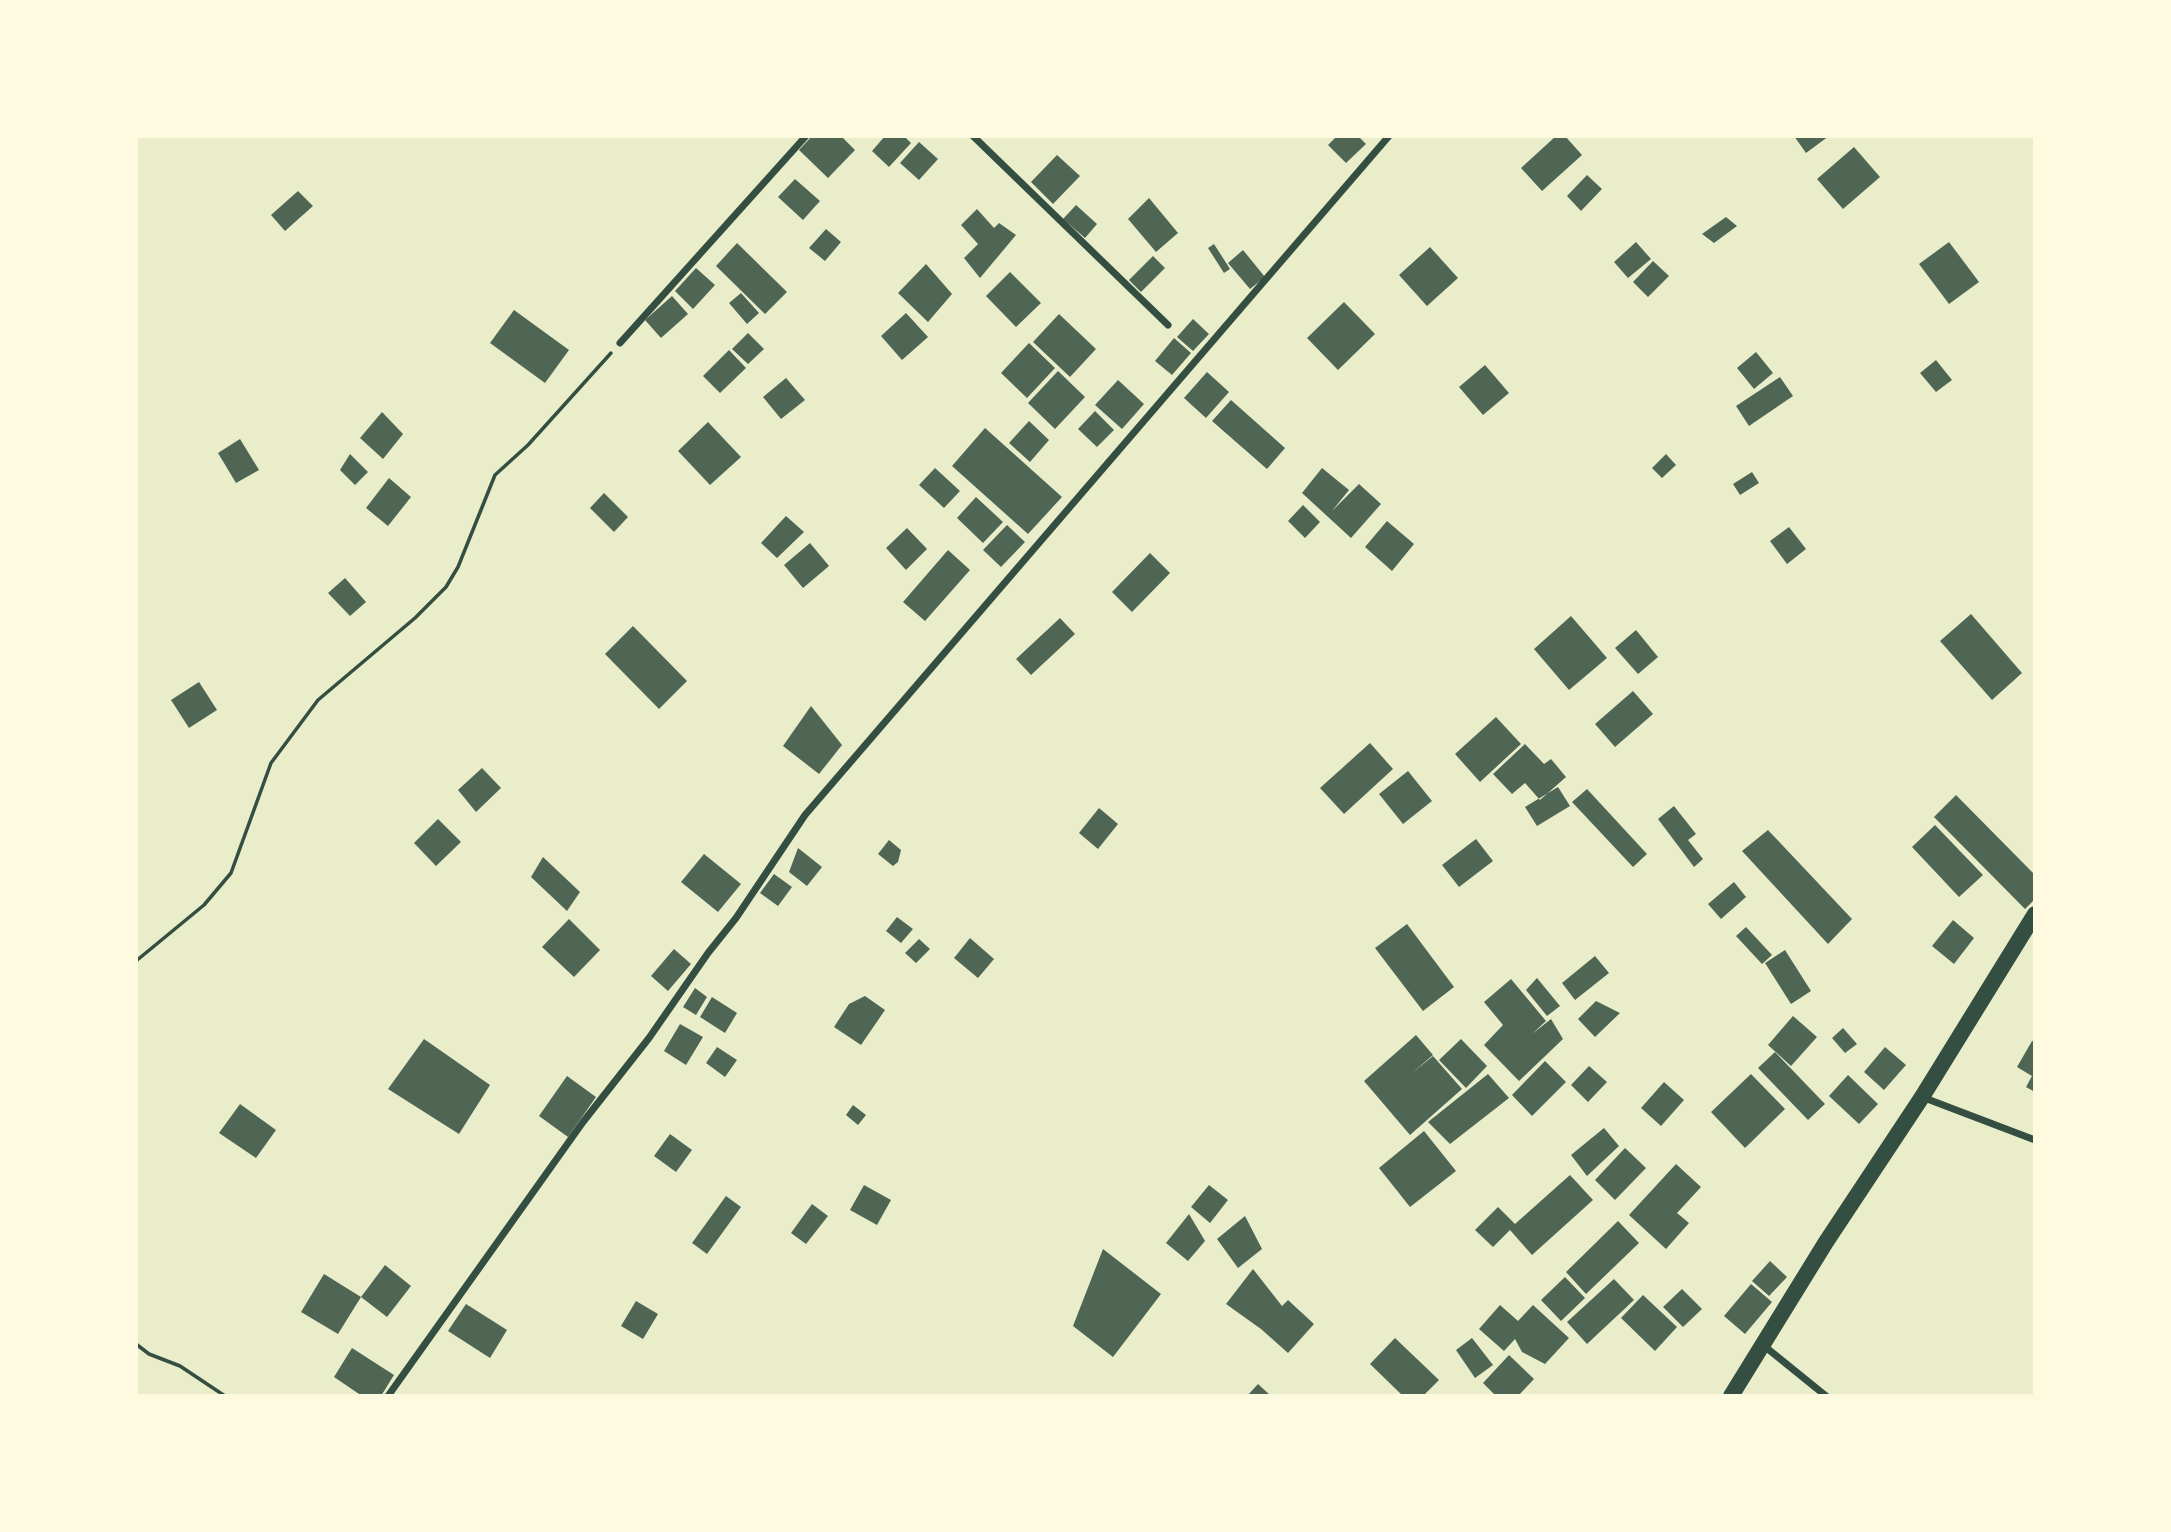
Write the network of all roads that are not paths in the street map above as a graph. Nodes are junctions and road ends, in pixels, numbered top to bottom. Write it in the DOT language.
graph roads {
  1 [pos="806,136"];
  2 [pos="973,136"];
  3 [pos="1389,136"];
  4 [pos="1168,325"];
  5 [pos="620,343"];
  6 [pos="2035,914"];
  7 [pos="1922,1097"];
  8 [pos="2035,1140"];
  9 [pos="1763,1344"];
  10 [pos="388,1395"];
  11 [pos="1731,1395"];
  12 [pos="1826,1395"];
  1 -- 5 [label="street"];
  2 -- 4 [label="street"];
  3 -- 10 [label="street"];
  6 -- 7 [label="main road"];
  7 -- 8 [label="street"];
  7 -- 9 [label="main road"];
  9 -- 11 [label="main road"];
  9 -- 12 [label="street"];
}
